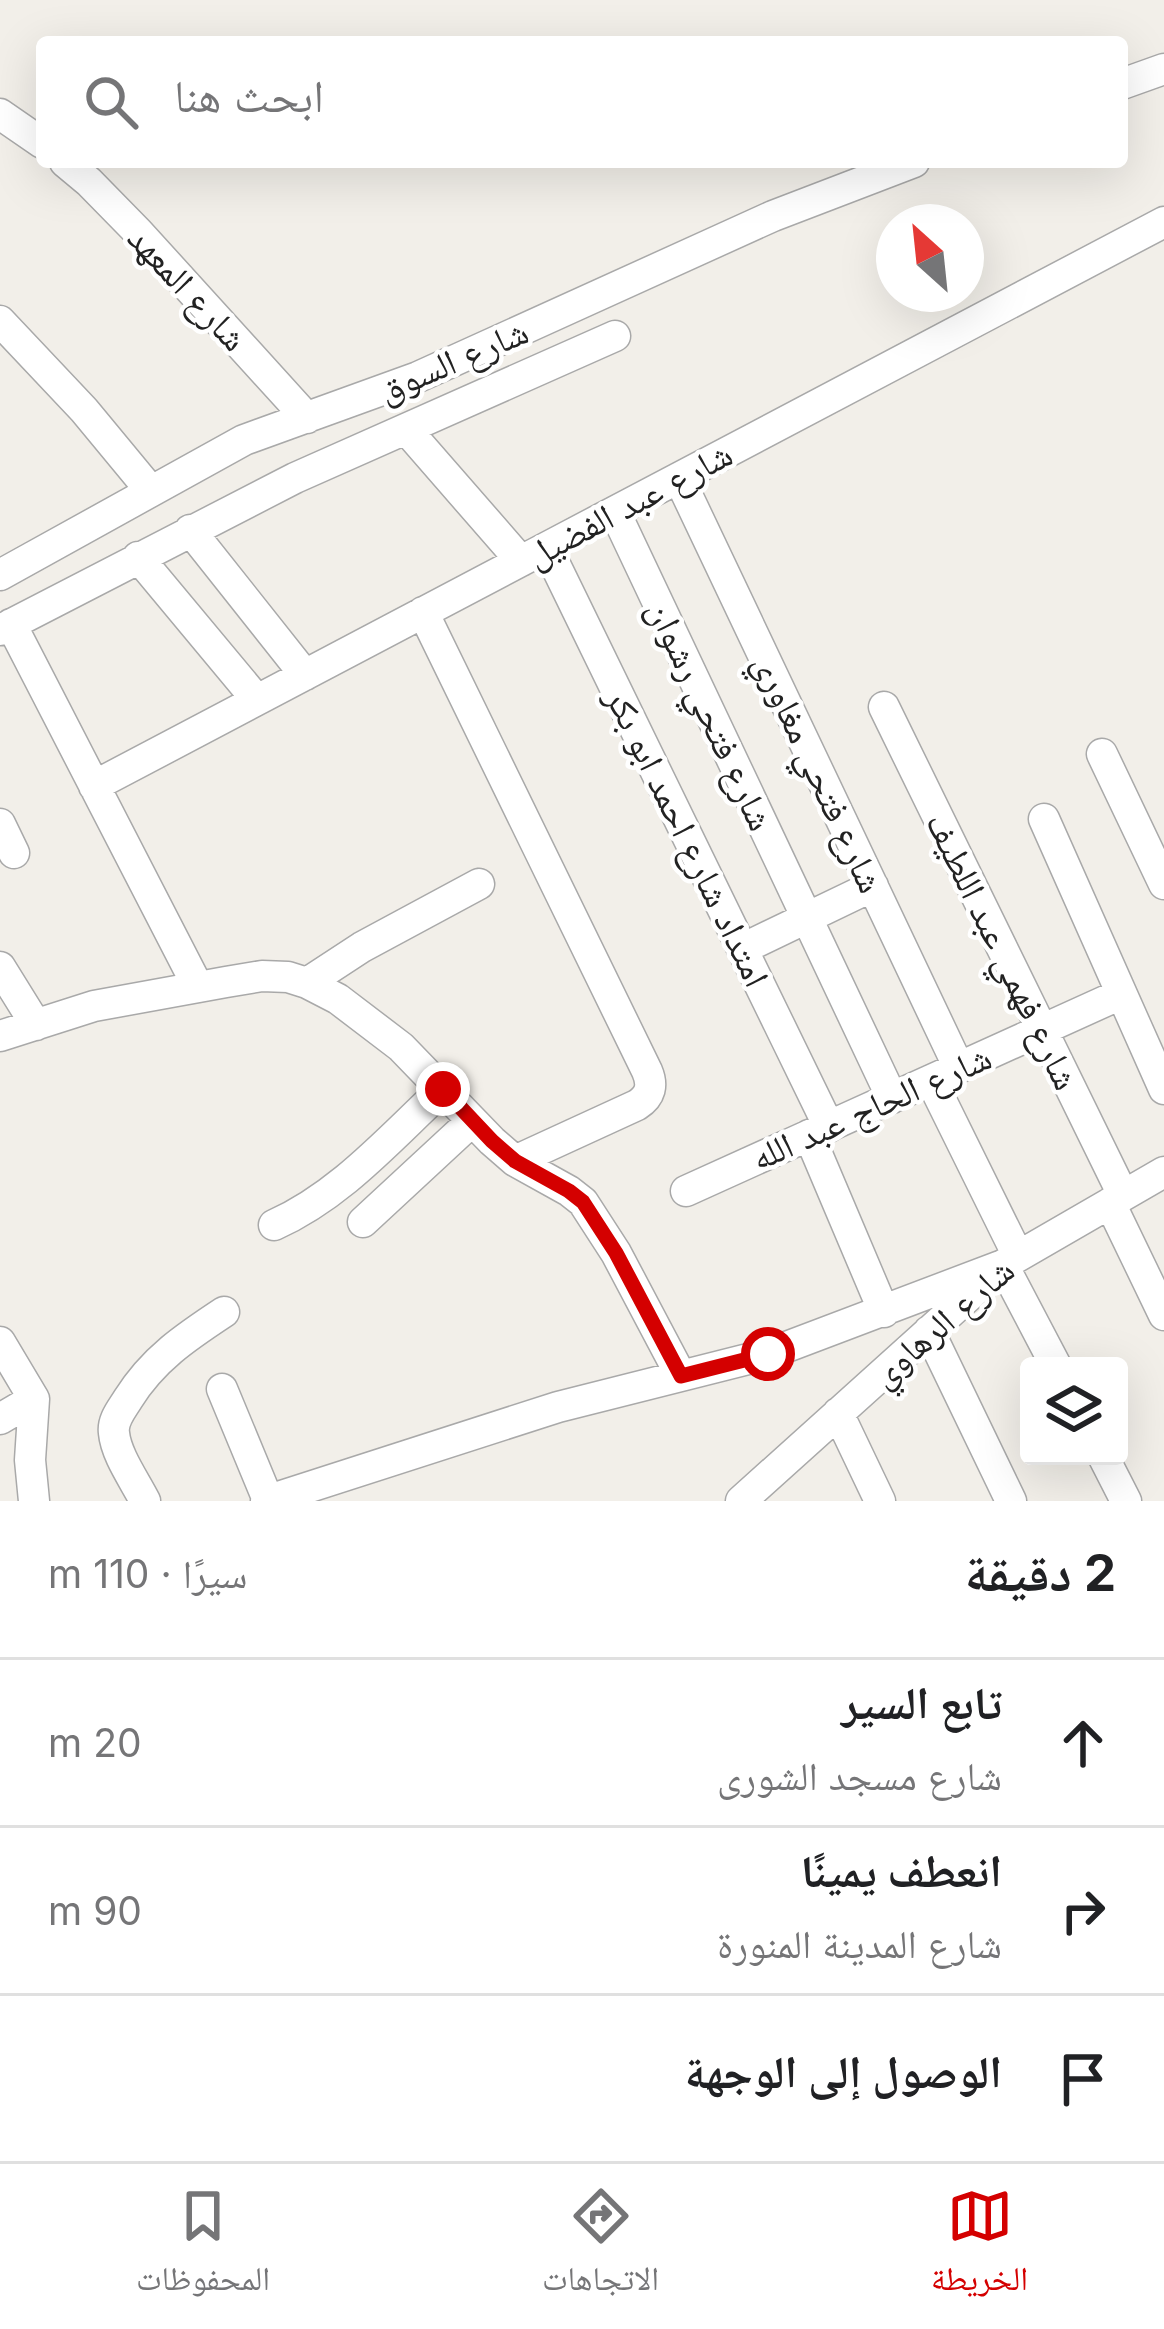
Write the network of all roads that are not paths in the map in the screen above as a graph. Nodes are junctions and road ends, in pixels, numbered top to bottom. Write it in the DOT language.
graph roads {
  1 [pos="1164,69"];
  2 [pos="1128,82"];
  3 [pos="0,114"];
  4 [pos="36,139"];
  5 [pos="72,168"];
  6 [pos="898,168"];
  7 [pos="1164,222"];
  8 [pos="0,320"];
  9 [pos="615,336"];
  10 [pos="307,418"];
  11 [pos="406,429"];
  12 [pos="268,430"];
  13 [pos="295,478"];
  14 [pos="679,478"];
  15 [pos="151,491"];
  16 [pos="615,512"];
  17 [pos="190,530"];
  18 [pos="534,554"];
  19 [pos="138,557"];
  20 [pos="0,575"];
  21 [pos="424,612"];
  22 [pos="5,627"];
  23 [pos="305,675"];
  24 [pos="257,700"];
  25 [pos="884,707"];
  26 [pos="1102,754"];
  27 [pos="94,786"];
  28 [pos="1044,819"];
  29 [pos="0,824"];
  30 [pos="14,853"];
  31 [pos="478,884"];
  32 [pos="1164,884"];
  33 [pos="873,886"];
  34 [pos="807,918"];
  35 [pos="742,949"];
  36 [pos="0,968"];
  37 [pos="307,983"];
  38 [pos="198,987"];
  39 [pos="1121,994"];
  40 [pos="37,1024"];
  41 [pos="1041,1030"];
  42 [pos="0,1036"];
  43 [pos="945,1074"];
  44 [pos="443,1089"];
  45 [pos="1164,1089"];
  46 [pos="892,1098"];
  47 [pos="472,1120"];
  48 [pos="819,1131"];
  49 [pos="515,1161"];
  50 [pos="1164,1172"];
  51 [pos="686,1192"];
  52 [pos="1117,1199"];
  53 [pos="363,1222"];
  54 [pos="274,1225"];
  55 [pos="1011,1261"];
  56 [pos="224,1312"];
  57 [pos="884,1312"];
  58 [pos="1164,1315"];
  59 [pos="929,1331"];
  60 [pos="0,1342"];
  61 [pos="1052,1357"];
  62 [pos="681,1376"];
  63 [pos="222,1389"];
  64 [pos="34,1399"];
  65 [pos="838,1413"];
  66 [pos="0,1419"];
  67 [pos="1108,1465"];
  68 [pos="34,1501"];
  69 [pos="145,1501"];
  70 [pos="267,1501"];
  71 [pos="741,1501"];
  72 [pos="880,1501"];
  73 [pos="1011,1501"];
  74 [pos="1126,1501"];
  1 -- 2 [label="street"];
  3 -- 4 [label="street"];
  5 -- 10 [label="street, شارع المعهد"];
  6 -- 10 [label="street, شارع السوق"];
  7 -- 14 [label="street, شارع عبد الفضيل"];
  8 -- 15 [label="street"];
  9 -- 11 [label="street, شارع السوق"];
  10 -- 12 [label="street, شارع السوق"];
  11 -- 13 [label="street, شارع السوق"];
  11 -- 18 [label="street"];
  12 -- 13 [label="street"];
  12 -- 15 [label="street, شارع السوق"];
  13 -- 17 [label="street, شارع السوق"];
  14 -- 16 [label="street, شارع عبد الفضيل"];
  14 -- 33 [label="street, شارع فتحي مغاوري"];
  15 -- 20 [label="street, شارع السوق"];
  16 -- 18 [label="street, شارع عبد الفضيل"];
  16 -- 34 [label="street, شارع فتحي رشوان"];
  17 -- 19 [label="street, شارع السوق"];
  17 -- 23 [label="street"];
  18 -- 21 [label="street, شارع عبد الفضيل"];
  18 -- 35 [label="street, امتداد شارع احمد ابو بكر"];
  19 -- 22 [label="street, شارع السوق"];
  19 -- 24 [label="street"];
  21 -- 23 [label="street, شارع عبد الفضيل"];
  21 -- 49 [label="street"];
  22 -- 27 [label="street"];
  23 -- 24 [label="street, شارع عبد الفضيل"];
  24 -- 27 [label="street, شارع عبد الفضيل"];
  25 -- 41 [label="street, شارع فهمي عبد اللطيف"];
  26 -- 32 [label="street"];
  27 -- 38 [label="street"];
  28 -- 39 [label="street"];
  29 -- 30 [label="street"];
  31 -- 37 [label="street"];
  33 -- 34 [label="street"];
  33 -- 43 [label="street, شارع فتحي مغاوري"];
  34 -- 35 [label="street"];
  34 -- 46 [label="street, شارع فتحي رشوان"];
  35 -- 48 [label="street, امتداد شارع احمد ابو بكر"];
  36 -- 40 [label="street"];
  37 -- 38 [label="street"];
  37 -- 44 [label="street"];
  38 -- 40 [label="street"];
  39 -- 41 [label="street, شارع الحاج عبد الله"];
  39 -- 45 [label="street"];
  40 -- 42 [label="street"];
  41 -- 43 [label="street, شارع الحاج عبد الله"];
  41 -- 52 [label="street, شارع فهمي عبد اللطيف"];
  43 -- 46 [label="street, شارع الحاج عبد الله"];
  43 -- 55 [label="street, شارع فتحي مغاوري"];
  44 -- 47 [label="street"];
  44 -- 54 [label="street"];
  46 -- 48 [label="street, شارع الحاج عبد الله"];
  47 -- 49 [label="street"];
  47 -- 53 [label="street"];
  48 -- 51 [label="street, شارع الحاج عبد الله"];
  48 -- 57 [label="street, امتداد شارع احمد ابو بكر"];
  49 -- 62 [label="street"];
  50 -- 52 [label="street, شارع الرهاوي"];
  52 -- 55 [label="street, شارع الرهاوي"];
  52 -- 58 [label="street, شارع فهمي عبد اللطيف"];
  55 -- 57 [label="street"];
  55 -- 59 [label="street, شارع الرهاوي"];
  55 -- 61 [label="street, شارع فتحي مغاوري"];
  56 -- 69 [label="street"];
  57 -- 62 [label="street"];
  59 -- 65 [label="street, شارع الرهاوي"];
  59 -- 73 [label="street"];
  60 -- 64 [label="street"];
  62 -- 70 [label="street"];
  63 -- 70 [label="street"];
  64 -- 66 [label="street"];
  64 -- 68 [label="street"];
  65 -- 71 [label="street, شارع الرهاوي"];
  65 -- 72 [label="street"];
  67 -- 74 [label="street"];
}
